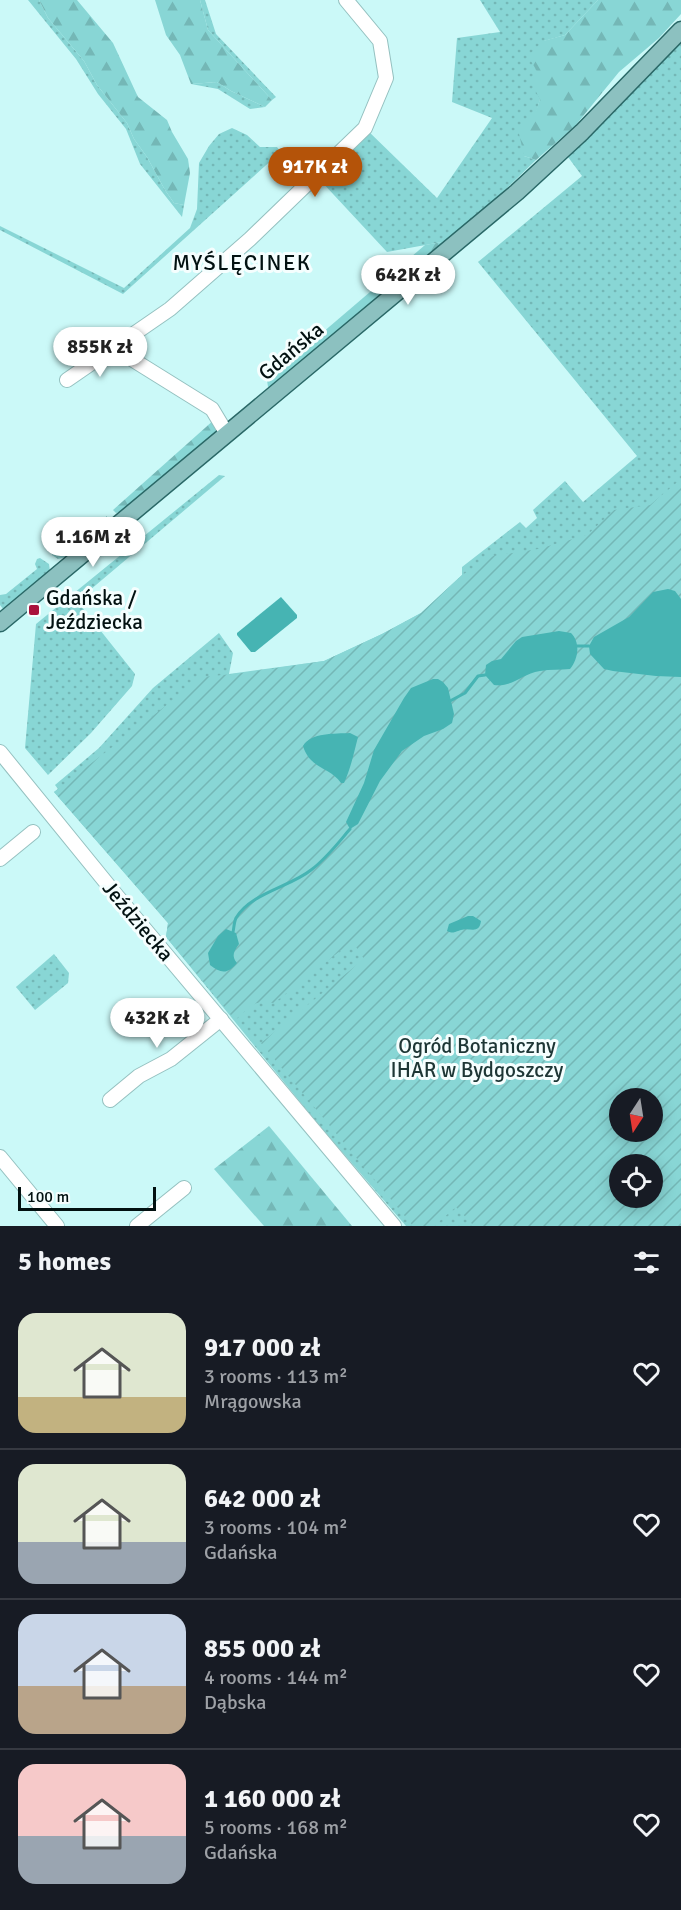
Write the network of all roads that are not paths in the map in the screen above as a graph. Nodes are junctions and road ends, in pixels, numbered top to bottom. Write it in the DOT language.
graph roads {
  1 [pos="346,0"];
  2 [pos="681,30"];
  3 [pos="114,348"];
  4 [pos="67,380"];
  5 [pos="227,434"];
  6 [pos="0,623"];
  7 [pos="0,752"];
  8 [pos="33,832"];
  9 [pos="0,859"];
  10 [pos="221,1019"];
  11 [pos="110,1100"];
  12 [pos="0,1157"];
  13 [pos="184,1188"];
  14 [pos="57,1226"];
  15 [pos="137,1226"];
  16 [pos="394,1226"];
  1 -- 3 [label="street"];
  2 -- 5 [label="main road, Gdańska"];
  3 -- 4 [label="street"];
  3 -- 5 [label="street"];
  5 -- 6 [label="main road, Gdańska"];
  7 -- 10 [label="street, Jeździecka"];
  8 -- 9 [label="street"];
  10 -- 11 [label="street"];
  10 -- 16 [label="street, Jeździecka"];
  12 -- 14 [label="street"];
  13 -- 15 [label="street"];
}
